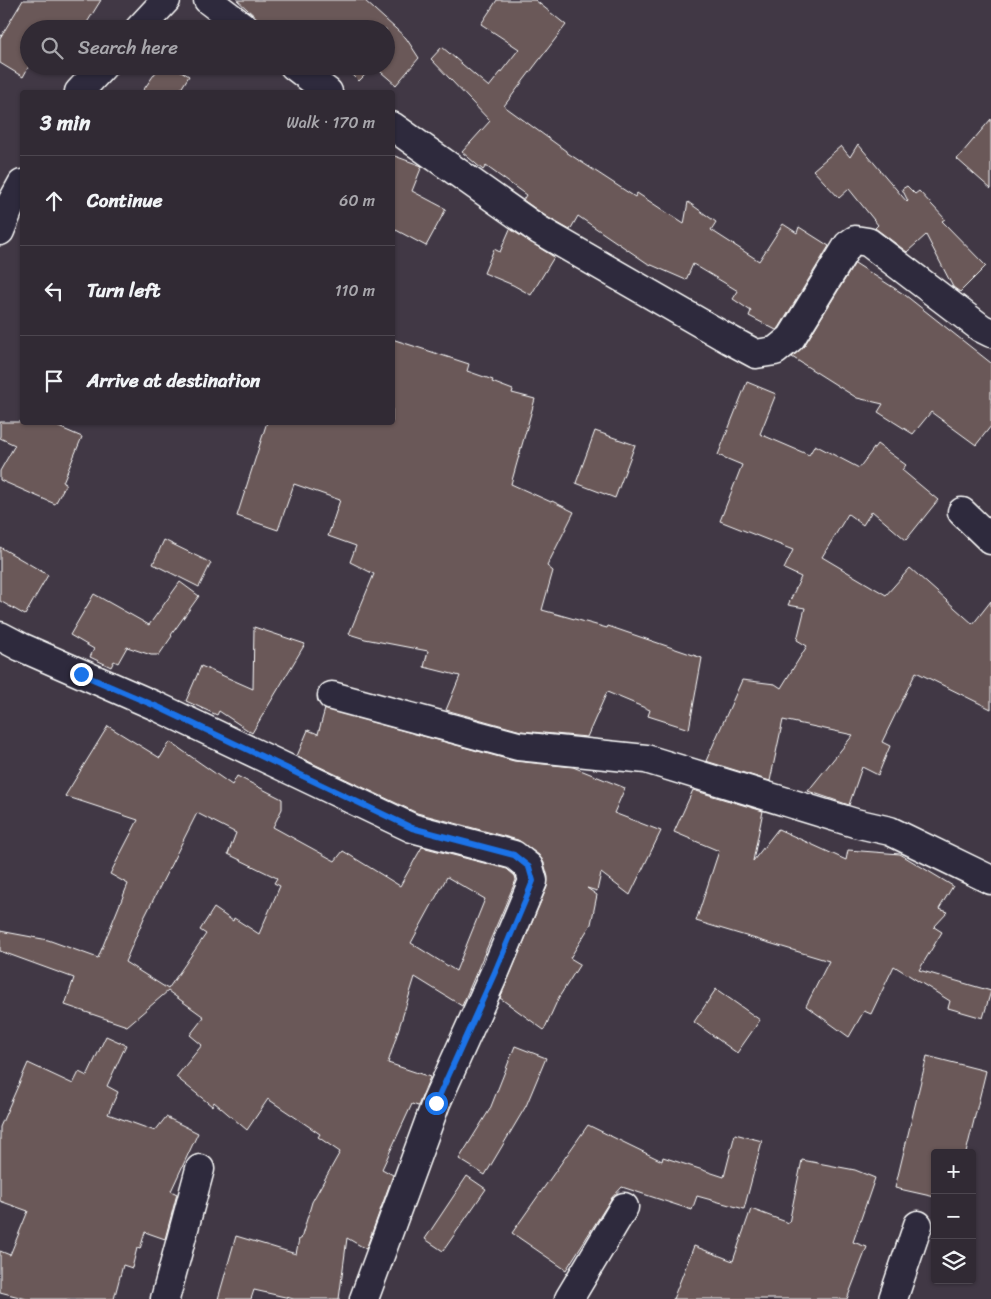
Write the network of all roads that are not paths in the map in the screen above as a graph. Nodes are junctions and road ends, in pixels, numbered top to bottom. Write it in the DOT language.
graph roads {
  1 [pos="166,0"];
  2 [pos="208,0"];
  3 [pos="147,20"];
  4 [pos="234,20"];
  5 [pos="95,75"];
  6 [pos="306,75"];
  7 [pos="81,90"];
  8 [pos="325,90"];
  9 [pos="395,128"];
  10 [pos="20,188"];
  11 [pos="0,231"];
  12 [pos="991,333"];
  13 [pos="962,512"];
  14 [pos="991,540"];
  15 [pos="0,636"];
  16 [pos="332,696"];
  17 [pos="991,880"];
  18 [pos="200,1169"];
  19 [pos="624,1207"];
  20 [pos="918,1225"];
  21 [pos="165,1299"];
  22 [pos="364,1299"];
  23 [pos="569,1299"];
  24 [pos="892,1299"];
  1 -- 3 [label="street"];
  2 -- 4 [label="street"];
  5 -- 7 [label="street"];
  6 -- 8 [label="street"];
  9 -- 12 [label="street"];
  10 -- 11 [label="street"];
  13 -- 14 [label="street"];
  15 -- 22 [label="street"];
  16 -- 17 [label="street"];
  18 -- 21 [label="street"];
  19 -- 23 [label="street"];
  20 -- 24 [label="street"];
}
